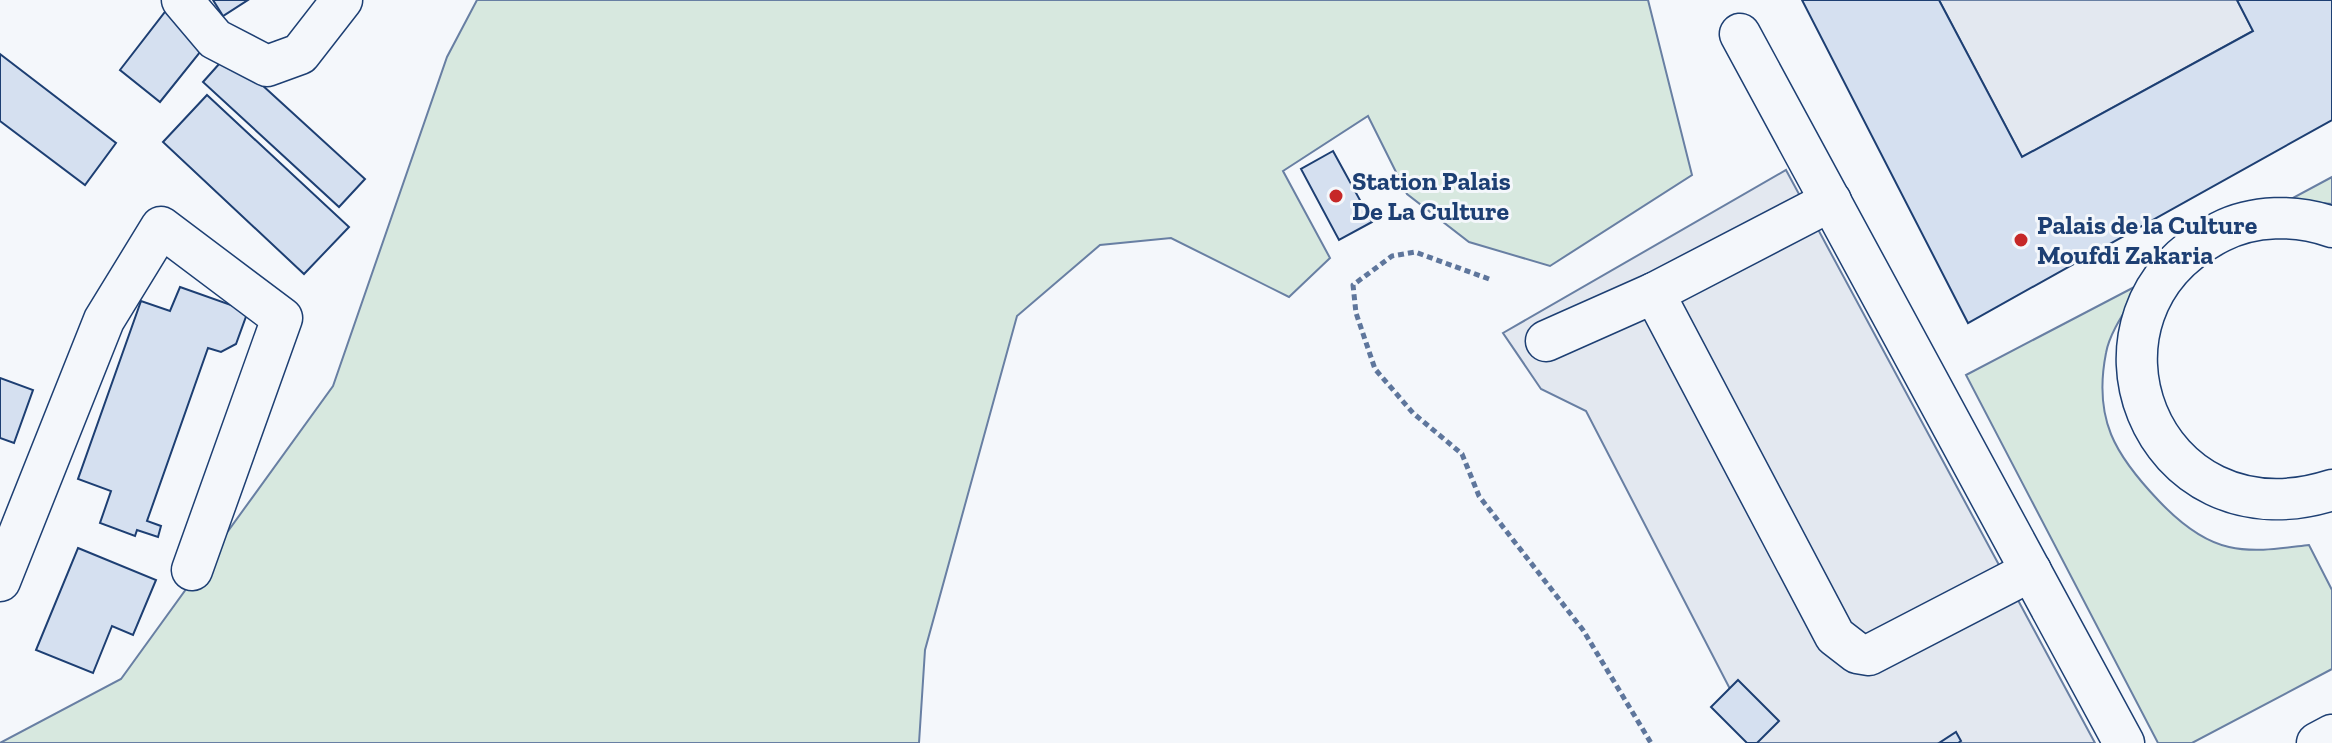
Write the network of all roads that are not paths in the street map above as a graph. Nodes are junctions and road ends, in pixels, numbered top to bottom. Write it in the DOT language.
graph roads {
  1 [pos="182,0"];
  2 [pos="342,0"];
  3 [pos="1740,34"];
  4 [pos="1831,201"];
  5 [pos="2332,227"];
  6 [pos="1654,293"];
  7 [pos="1546,341"];
  8 [pos="2332,490"];
  9 [pos="192,570"];
  10 [pos="2031,571"];
  11 [pos="0,581"];
  12 [pos="2332,735"];
  13 [pos="2124,743"];
  14 [pos="2317,743"];
  1 -- 2 [label="lane"];
  3 -- 4 [label="lane"];
  4 -- 6 [label="lane"];
  4 -- 10 [label="lane"];
  5 -- 8 [label="lane"];
  6 -- 7 [label="lane"];
  6 -- 10 [label="lane"];
  9 -- 11 [label="lane"];
  10 -- 13 [label="lane"];
  12 -- 14 [label="lane"];
}
